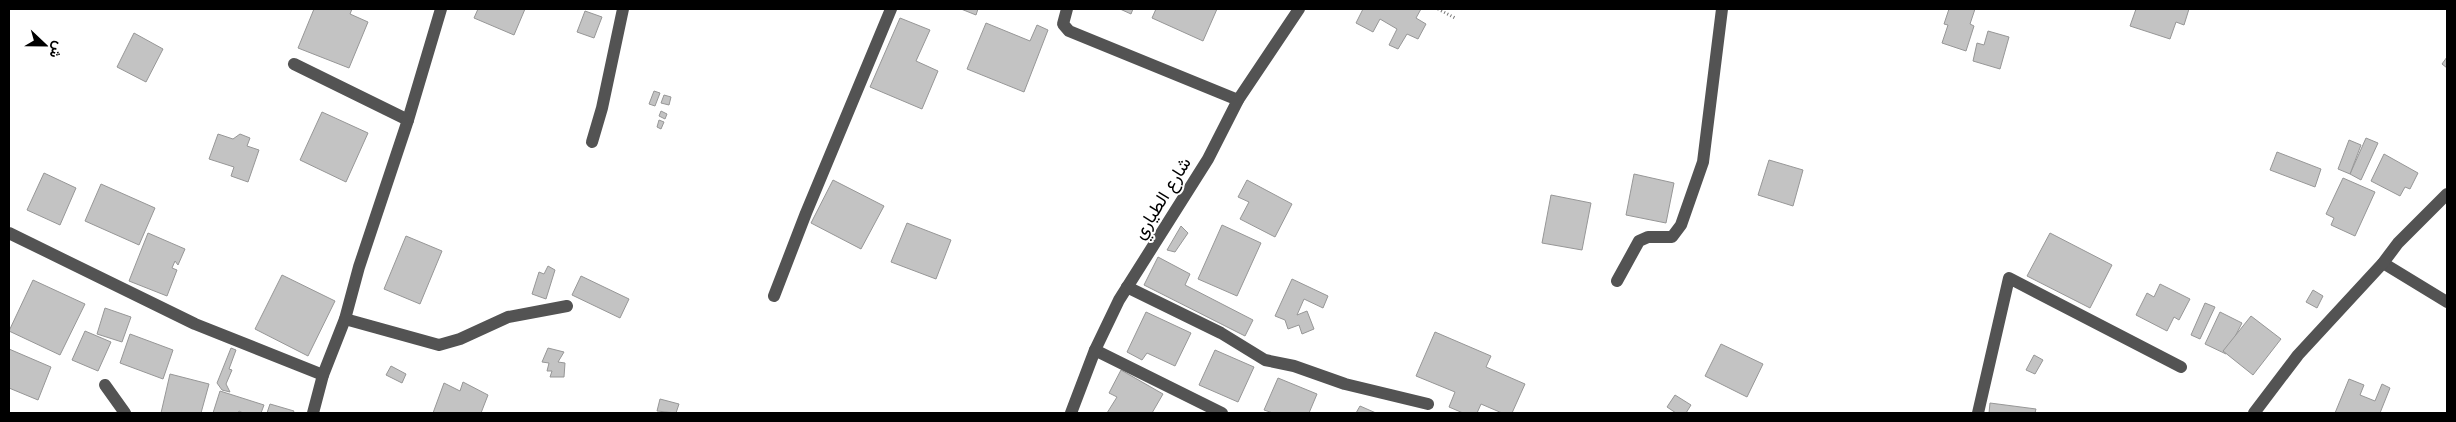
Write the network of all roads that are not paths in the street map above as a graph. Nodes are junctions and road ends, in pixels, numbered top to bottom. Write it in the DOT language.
graph roads {
  1 [pos="441,9"];
  2 [pos="623,9"];
  3 [pos="891,9"];
  4 [pos="1067,9"];
  5 [pos="1299,9"];
  6 [pos="1722,9"];
  7 [pos="294,64"];
  8 [pos="1238,100"];
  9 [pos="408,120"];
  10 [pos="592,142"];
  11 [pos="2447,194"];
  12 [pos="9,234"];
  13 [pos="2383,263"];
  14 [pos="1617,280"];
  15 [pos="1127,287"];
  16 [pos="774,296"];
  17 [pos="2447,302"];
  18 [pos="567,306"];
  19 [pos="345,320"];
  20 [pos="1095,350"];
  21 [pos="2181,368"];
  22 [pos="323,375"];
  23 [pos="104,384"];
  24 [pos="1428,404"];
  25 [pos="125,413"];
  26 [pos="313,413"];
  27 [pos="1071,413"];
  28 [pos="1222,413"];
  29 [pos="1978,413"];
  30 [pos="2254,413"];
  1 -- 9 [label="street"];
  2 -- 10 [label="street"];
  3 -- 16 [label="street"];
  4 -- 8 [label="street"];
  5 -- 8 [label="street, شارع الطياري"];
  6 -- 14 [label="street"];
  7 -- 9 [label="street"];
  8 -- 15 [label="street, شارع الطياري"];
  9 -- 19 [label="street"];
  11 -- 13 [label="street"];
  12 -- 22 [label="street"];
  13 -- 17 [label="street"];
  13 -- 30 [label="street"];
  15 -- 20 [label="street, شارع الطياري"];
  15 -- 24 [label="street"];
  18 -- 19 [label="street"];
  19 -- 22 [label="street"];
  20 -- 27 [label="street, شارع الطياري"];
  20 -- 28 [label="street"];
  21 -- 29 [label="street"];
  22 -- 26 [label="street"];
  23 -- 25 [label="street"];
}
